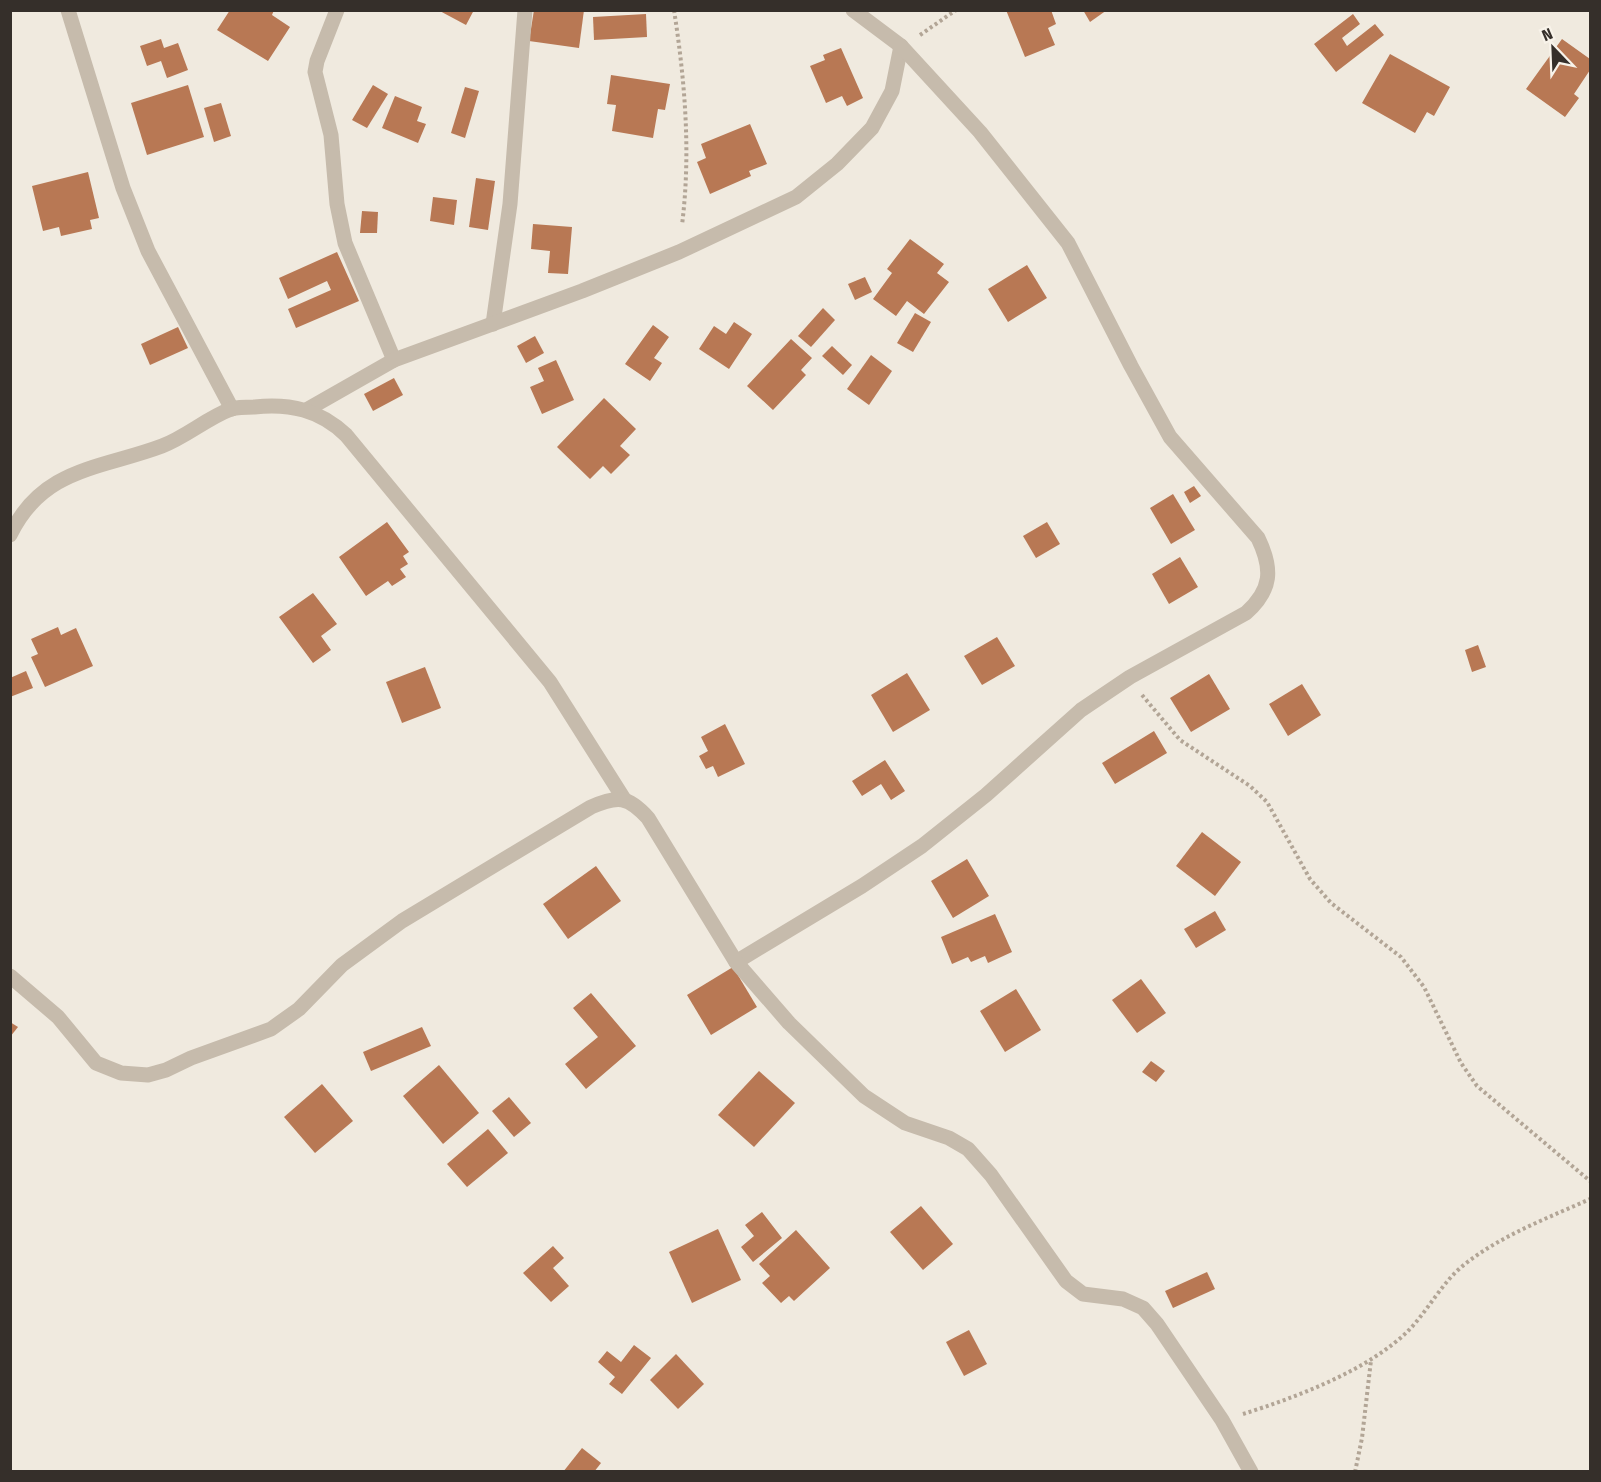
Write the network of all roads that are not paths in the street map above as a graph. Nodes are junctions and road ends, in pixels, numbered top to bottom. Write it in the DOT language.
graph roads {
  1 [pos="68,10"];
  2 [pos="337,10"];
  3 [pos="525,10"];
  4 [pos="853,10"];
  5 [pos="902,46"];
  6 [pos="493,324"];
  7 [pos="394,360"];
  8 [pos="232,409"];
  9 [pos="308,409"];
  10 [pos="10,535"];
  11 [pos="624,799"];
  12 [pos="736,962"];
  13 [pos="10,976"];
  14 [pos="1251,1472"];
  1 -- 8 [label="street"];
  2 -- 7 [label="street"];
  3 -- 6 [label="street"];
  4 -- 5 [label="street"];
  5 -- 6 [label="street"];
  5 -- 12 [label="street"];
  6 -- 7 [label="street"];
  7 -- 9 [label="street"];
  8 -- 9 [label="street"];
  8 -- 10 [label="street"];
  9 -- 11 [label="street"];
  11 -- 12 [label="street"];
  11 -- 13 [label="street"];
  12 -- 14 [label="street"];
}
